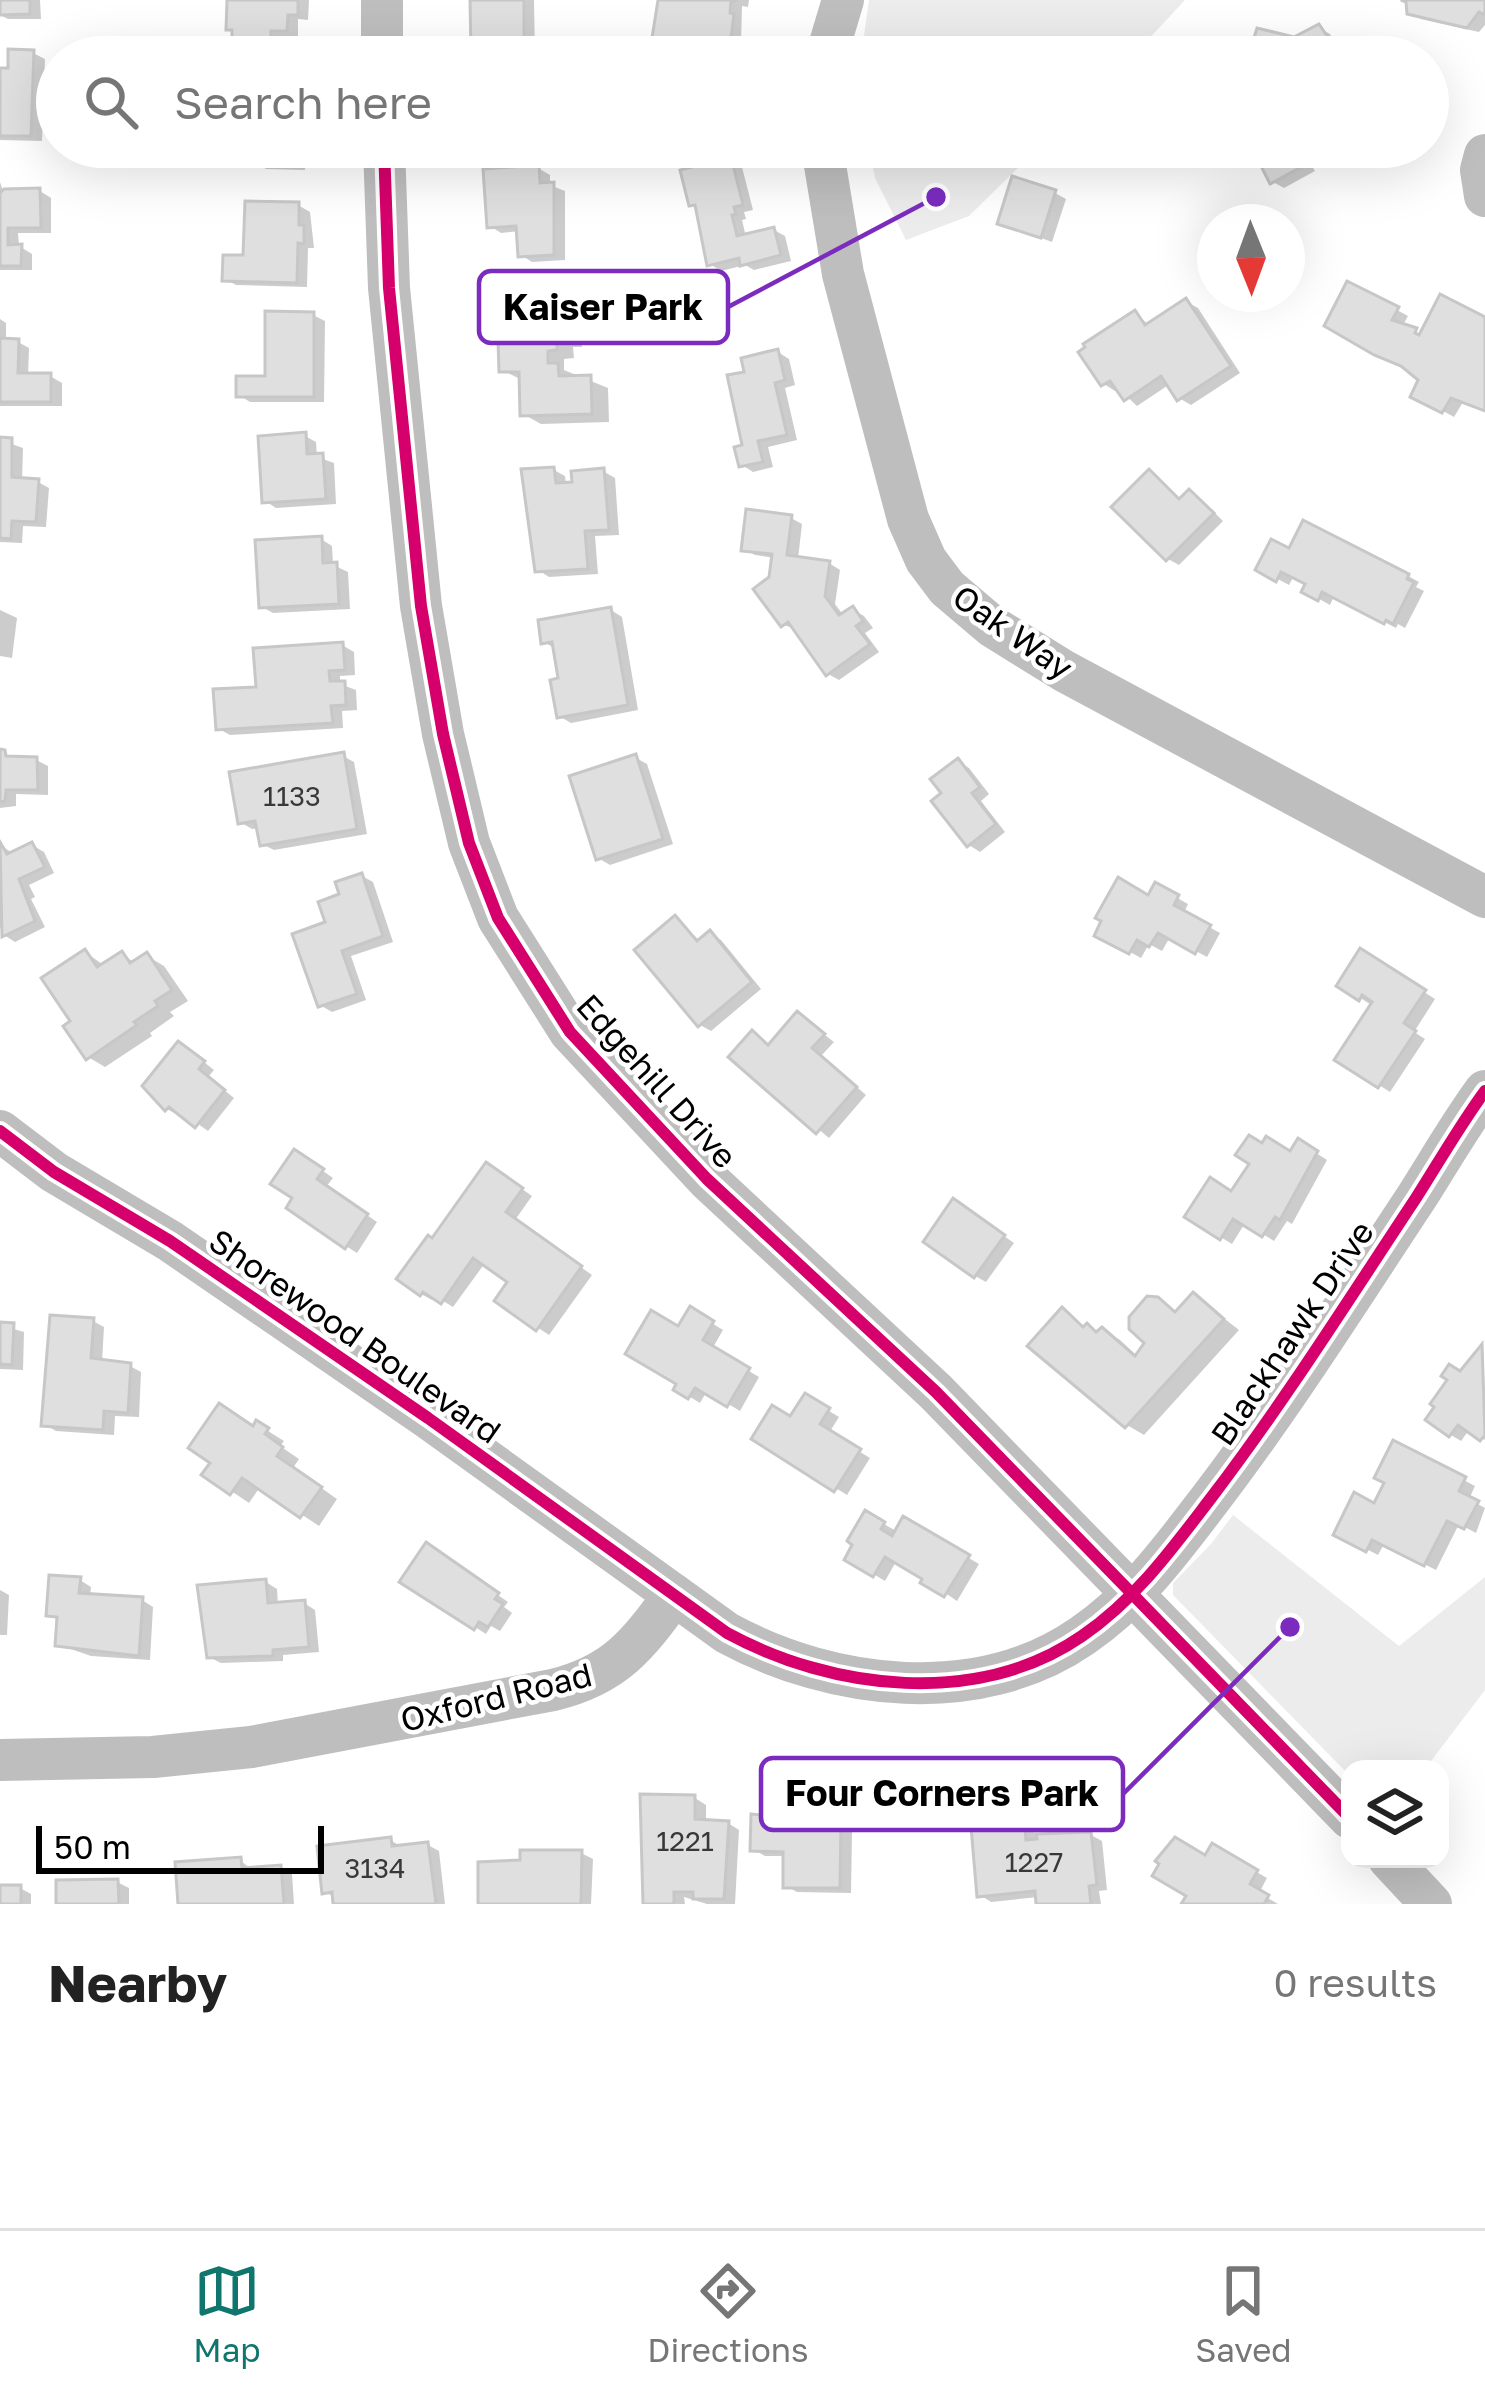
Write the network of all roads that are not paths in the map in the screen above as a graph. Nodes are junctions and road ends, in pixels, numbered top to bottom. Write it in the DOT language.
graph roads {
  1 [pos="382,0"];
  2 [pos="842,0"];
  3 [pos="382,36"];
  4 [pos="832,36"];
  5 [pos="1485,155"];
  6 [pos="385,168"];
  7 [pos="825,168"];
  8 [pos="1485,196"];
  9 [pos="1485,897"];
  10 [pos="1485,1091"];
  11 [pos="0,1132"];
  12 [pos="54,1172"];
  13 [pos="0,1175"];
  14 [pos="674,1595"];
  15 [pos="1132,1596"];
  16 [pos="0,1760"];
  17 [pos="1341,1809"];
  18 [pos="1397,1868"];
  19 [pos="1431,1904"];
  1 -- 3 [label="street"];
  2 -- 4 [label="street"];
  5 -- 8 [label="street"];
  6 -- 15 [label="street, Edgehill Drive"];
  7 -- 9 [label="street, Oak Way"];
  10 -- 15 [label="street, Blackhawk Drive"];
  11 -- 12 [label="street, Shorewood Boulevard"];
  12 -- 13 [label="street"];
  12 -- 14 [label="street, Shorewood Boulevard"];
  14 -- 15 [label="street"];
  14 -- 16 [label="street, Oxford Road"];
  15 -- 17 [label="street, Edgehill Drive"];
  18 -- 19 [label="street"];
}
